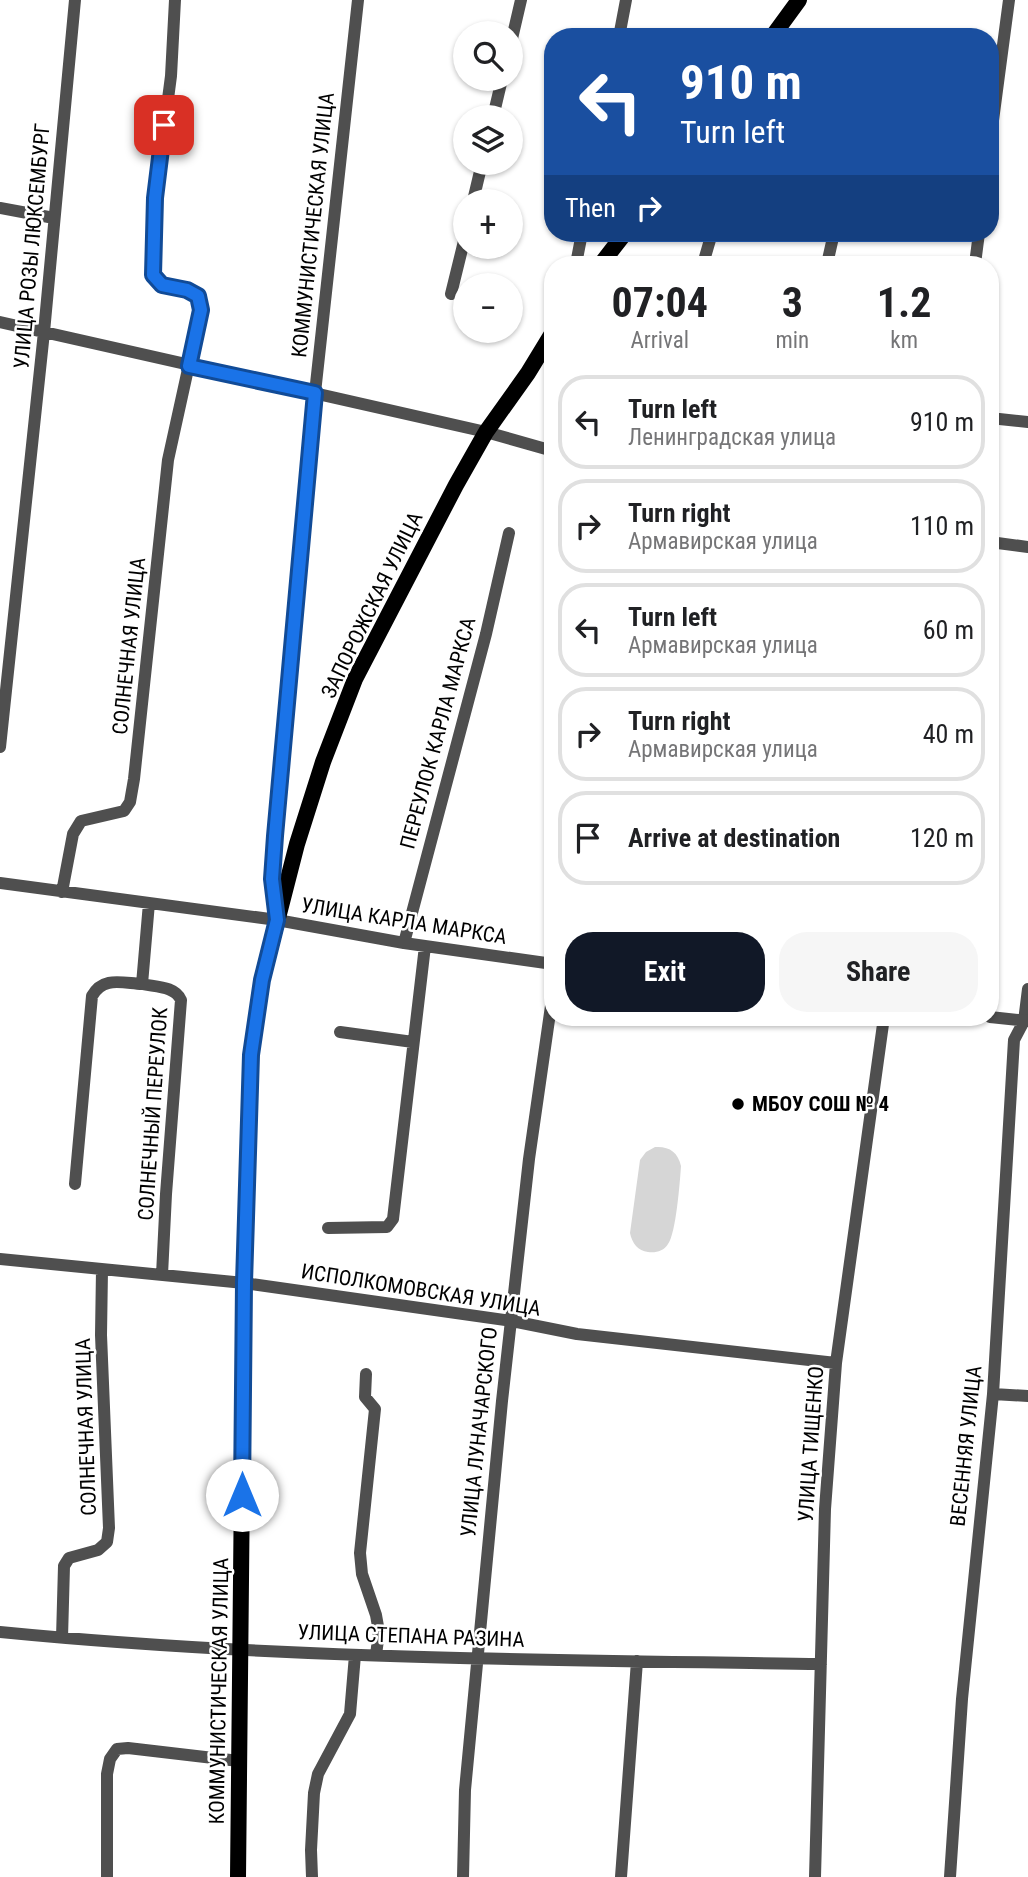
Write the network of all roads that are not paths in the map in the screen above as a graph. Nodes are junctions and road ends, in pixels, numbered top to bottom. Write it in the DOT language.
graph roads {
  1 [pos="75,0"];
  2 [pos="175,0"];
  3 [pos="358,0"];
  4 [pos="521,0"];
  5 [pos="626,0"];
  6 [pos="799,0"];
  7 [pos="1009,0"];
  8 [pos="516,21"];
  9 [pos="621,28"];
  10 [pos="779,28"];
  11 [pos="999,75"];
  12 [pos="0,208"];
  13 [pos="54,218"];
  14 [pos="618,242"];
  15 [pos="607,256"];
  16 [pos="460,259"];
  17 [pos="451,294"];
  18 [pos="0,322"];
  19 [pos="44,332"];
  20 [pos="544,345"];
  21 [pos="189,366"];
  22 [pos="315,393"];
  23 [pos="999,419"];
  24 [pos="1028,422"];
  25 [pos="486,432"];
  26 [pos="544,448"];
  27 [pos="509,533"];
  28 [pos="999,543"];
  29 [pos="1028,547"];
  30 [pos="1,732"];
  31 [pos="0,747"];
  32 [pos="0,883"];
  33 [pos="62,892"];
  34 [pos="149,903"];
  35 [pos="277,920"];
  36 [pos="404,943"];
  37 [pos="425,946"];
  38 [pos="544,963"];
  39 [pos="142,984"];
  40 [pos="1028,989"];
  41 [pos="999,1018"];
  42 [pos="1026,1021"];
  43 [pos="548,1026"];
  44 [pos="883,1026"];
  45 [pos="340,1032"];
  46 [pos="413,1042"];
  47 [pos="75,1184"];
  48 [pos="328,1228"];
  49 [pos="0,1259"];
  50 [pos="102,1270"];
  51 [pos="162,1275"];
  52 [pos="244,1283"];
  53 [pos="512,1321"];
  54 [pos="836,1363"];
  55 [pos="366,1374"];
  56 [pos="993,1394"];
  57 [pos="1028,1396"];
  58 [pos="0,1632"];
  59 [pos="62,1638"];
  60 [pos="241,1650"];
  61 [pos="355,1655"];
  62 [pos="376,1655"];
  63 [pos="478,1658"];
  64 [pos="636,1661"];
  65 [pos="821,1664"];
  66 [pos="239,1761"];
  67 [pos="107,1877"];
  68 [pos="238,1877"];
  69 [pos="312,1877"];
  70 [pos="463,1877"];
  71 [pos="621,1877"];
  72 [pos="815,1877"];
  73 [pos="950,1877"];
  1 -- 13 [label="street, УЛИЦА РОЗЫ ЛЮКСЕМБУРГ"];
  2 -- 21 [label="street"];
  3 -- 22 [label="street, КОММУНИСТИЧЕСКАЯ УЛИЦА"];
  4 -- 8 [label="street"];
  5 -- 9 [label="street"];
  6 -- 10 [label="main road"];
  7 -- 11 [label="street"];
  12 -- 13 [label="street"];
  13 -- 19 [label="street, УЛИЦА РОЗЫ ЛЮКСЕМБУРГ"];
  14 -- 15 [label="main road"];
  16 -- 17 [label="street"];
  18 -- 19 [label="street"];
  19 -- 21 [label="street"];
  19 -- 30 [label="street, УЛИЦА РОЗЫ ЛЮКСЕМБУРГ"];
  20 -- 25 [label="main road, ЗАПОРОЖСКАЯ УЛИЦА"];
  21 -- 22 [label="street"];
  21 -- 33 [label="street, СОЛНЕЧНАЯ УЛИЦА"];
  22 -- 25 [label="street"];
  22 -- 35 [label="street, КОММУНИСТИЧЕСКАЯ УЛИЦА"];
  23 -- 24 [label="street"];
  25 -- 26 [label="street"];
  25 -- 35 [label="main road, ЗАПОРОЖСКАЯ УЛИЦА"];
  27 -- 36 [label="street, ПЕРЕУЛОК КАРЛА МАРКСА"];
  28 -- 29 [label="street"];
  30 -- 31 [label="street, УЛИЦА РОЗЫ ЛЮКСЕМБУРГ"];
  32 -- 33 [label="street, УЛИЦА КАРЛА МАРКСА"];
  33 -- 34 [label="street, УЛИЦА КАРЛА МАРКСА"];
  34 -- 35 [label="street, УЛИЦА КАРЛА МАРКСА"];
  34 -- 39 [label="street"];
  35 -- 36 [label="street, УЛИЦА КАРЛА МАРКСА"];
  35 -- 52 [label="main road, КОММУНИСТИЧЕСКАЯ УЛИЦА"];
  36 -- 37 [label="street, УЛИЦА КАРЛА МАРКСА"];
  37 -- 38 [label="street, УЛИЦА КАРЛА МАРКСА"];
  37 -- 46 [label="street"];
  39 -- 47 [label="street"];
  39 -- 51 [label="street, СОЛНЕЧНЫЙ ПЕРЕУЛОК"];
  40 -- 42 [label="street, ВЕСЕННЯЯ УЛИЦА"];
  41 -- 42 [label="street"];
  42 -- 56 [label="street, ВЕСЕННЯЯ УЛИЦА"];
  43 -- 53 [label="street, УЛИЦА ЛУНАЧАРСКОГО"];
  44 -- 54 [label="street, УЛИЦА ТИЩЕНКО"];
  45 -- 46 [label="street"];
  46 -- 48 [label="street"];
  49 -- 50 [label="street, ИСПОЛКОМОВСКАЯ УЛИЦА"];
  50 -- 51 [label="street, ИСПОЛКОМОВСКАЯ УЛИЦА"];
  50 -- 59 [label="street, СОЛНЕЧНАЯ УЛИЦА"];
  51 -- 52 [label="street, ИСПОЛКОМОВСКАЯ УЛИЦА"];
  52 -- 53 [label="street, ИСПОЛКОМОВСКАЯ УЛИЦА"];
  52 -- 60 [label="main road, КОММУНИСТИЧЕСКАЯ УЛИЦА"];
  53 -- 54 [label="street, ИСПОЛКОМОВСКАЯ УЛИЦА"];
  53 -- 63 [label="street, УЛИЦА ЛУНАЧАРСКОГО"];
  54 -- 65 [label="street, УЛИЦА ТИЩЕНКО"];
  55 -- 62 [label="street"];
  56 -- 57 [label="street"];
  56 -- 73 [label="street, ВЕСЕННЯЯ УЛИЦА"];
  58 -- 59 [label="street, УЛИЦА СТЕПАНА РАЗИНА"];
  59 -- 60 [label="street, УЛИЦА СТЕПАНА РАЗИНА"];
  60 -- 61 [label="street, УЛИЦА СТЕПАНА РАЗИНА"];
  60 -- 66 [label="main road, КОММУНИСТИЧЕСКАЯ УЛИЦА"];
  61 -- 62 [label="street, УЛИЦА СТЕПАНА РАЗИНА"];
  61 -- 69 [label="street"];
  62 -- 63 [label="street, УЛИЦА СТЕПАНА РАЗИНА"];
  63 -- 64 [label="street, УЛИЦА СТЕПАНА РАЗИНА"];
  63 -- 70 [label="street, УЛИЦА ЛУНАЧАРСКОГО"];
  64 -- 65 [label="street, УЛИЦА СТЕПАНА РАЗИНА"];
  64 -- 71 [label="street"];
  65 -- 72 [label="street, УЛИЦА ТИЩЕНКО"];
  66 -- 67 [label="street"];
  66 -- 68 [label="main road, КОММУНИСТИЧЕСКАЯ УЛИЦА"];
}
